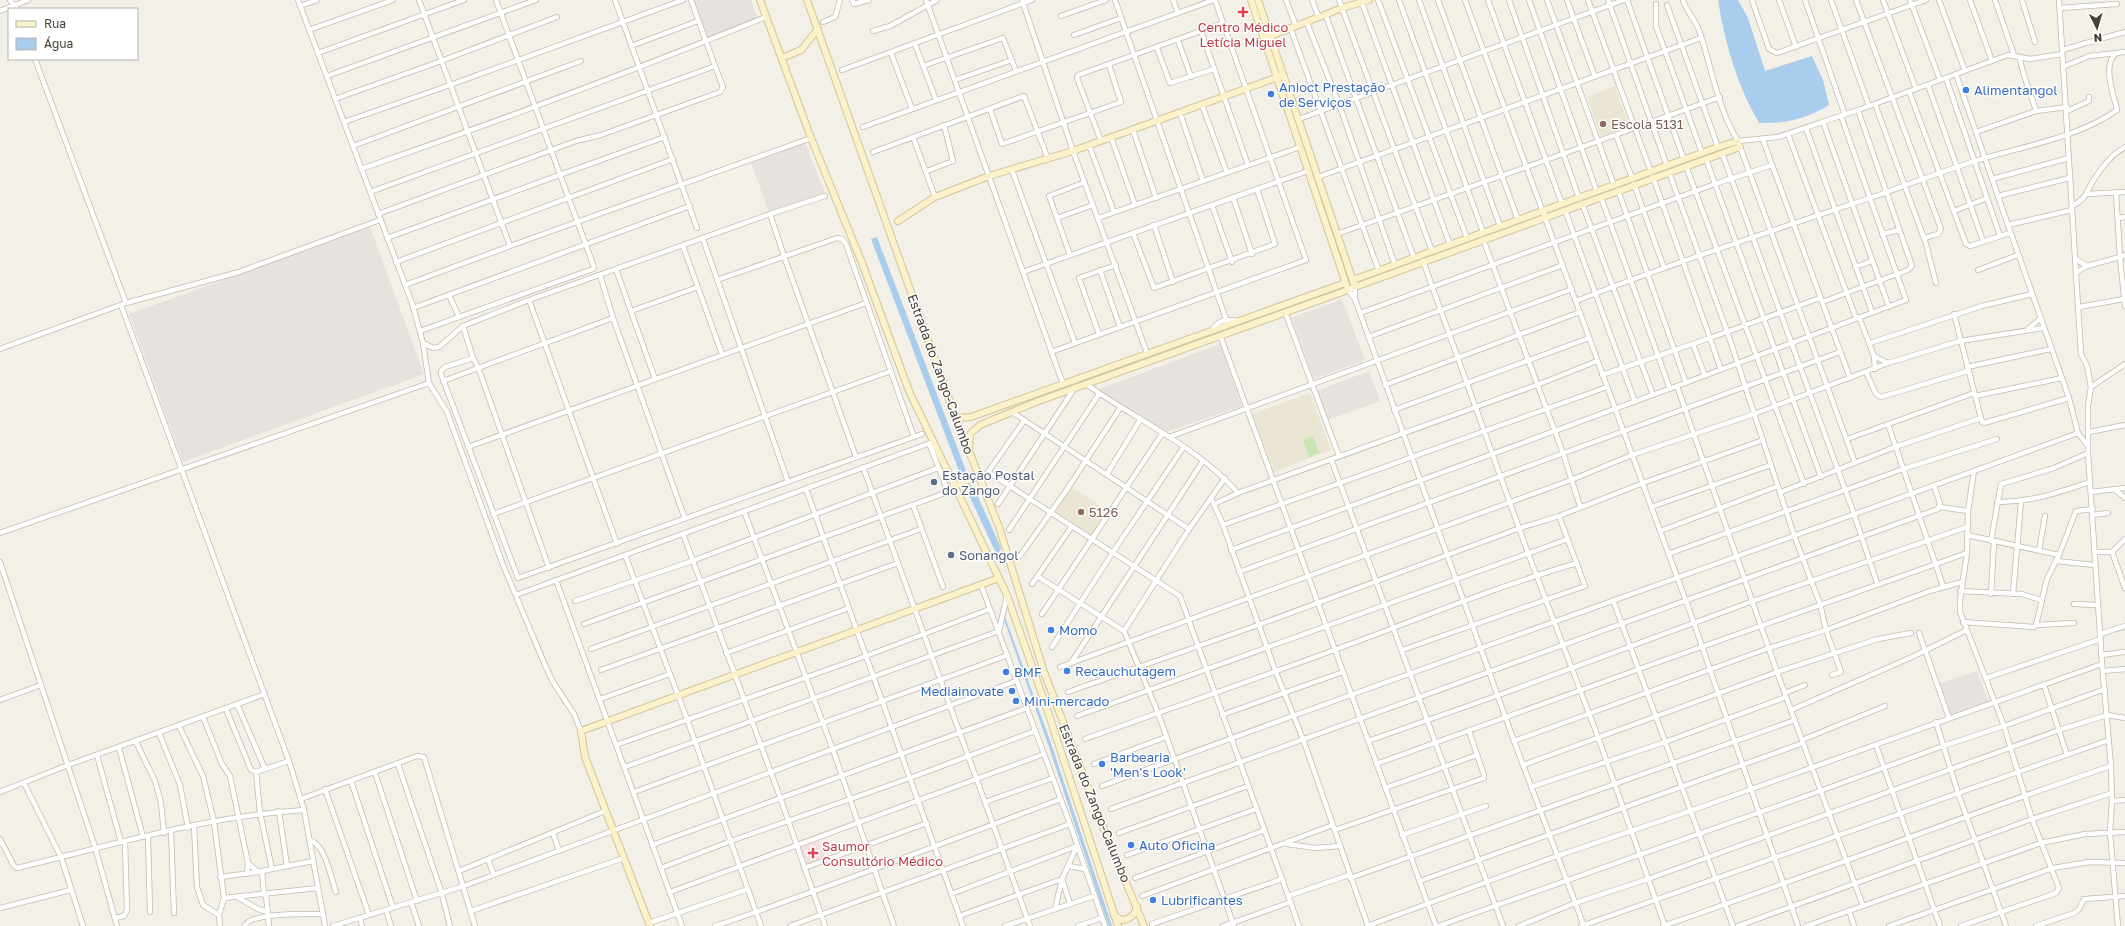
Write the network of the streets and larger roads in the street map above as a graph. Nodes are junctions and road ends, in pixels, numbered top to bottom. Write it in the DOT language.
graph roads {
  1 [pos="10,0"];
  2 [pos="28,0"];
  3 [pos="298,0"];
  4 [pos="317,0"];
  5 [pos="393,0"];
  6 [pos="419,0"];
  7 [pos="464,0"];
  8 [pos="496,0"];
  9 [pos="536,0"];
  10 [pos="615,0"];
  11 [pos="682,0"];
  12 [pos="691,0"];
  13 [pos="760,0"];
  14 [pos="807,0"];
  15 [pos="840,0"];
  16 [pos="852,0"];
  17 [pos="869,0"];
  18 [pos="937,0"];
  19 [pos="1032,0"];
  20 [pos="1106,0"];
  21 [pos="1115,0"];
  22 [pos="1173,0"];
  23 [pos="1215,0"];
  24 [pos="1251,0"];
  25 [pos="1258,0"];
  26 [pos="1286,0"];
  27 [pos="1312,0"];
  28 [pos="1339,0"];
  29 [pos="1378,0"];
  30 [pos="1399,0"];
  31 [pos="1419,0"];
  32 [pos="1438,0"];
  33 [pos="1465,0"];
  34 [pos="1488,0"];
  35 [pos="1508,0"];
  36 [pos="1528,0"];
  37 [pos="1547,0"];
  38 [pos="1567,0"];
  39 [pos="1588,0"];
  40 [pos="1625,0"];
  41 [pos="1682,0"];
  42 [pos="1752,0"];
  43 [pos="1779,0"];
  44 [pos="1805,0"];
  45 [pos="1831,0"];
  46 [pos="1856,0"];
  47 [pos="1883,0"];
  48 [pos="1926,0"];
  49 [pos="1939,0"];
  50 [pos="1970,0"];
  51 [pos="1995,0"];
  52 [pos="2022,0"];
  53 [pos="2059,0"];
  54 [pos="1366,1"];
  55 [pos="927,2"];
  56 [pos="1023,2"];
  57 [pos="1200,2"];
  58 [pos="1609,2"];
  59 [pos="1911,2"];
  60 [pos="1656,4"];
  61 [pos="2116,4"];
  62 [pos="1667,5"];
  63 [pos="300,6"];
  64 [pos="16,7"];
  65 [pos="1342,8"];
  66 [pos="2060,8"];
  67 [pos="501,12"];
  68 [pos="1592,12"];
  69 [pos="1178,13"];
  70 [pos="1888,13"];
  71 [pos="424,15"];
  72 [pos="1062,16"];
  73 [pos="1326,16"];
  74 [pos="557,17"];
  75 [pos="766,17"];
  76 [pos="1121,18"];
  77 [pos="1319,18"];
  78 [pos="1574,18"];
  79 [pos="698,21"];
  80 [pos="622,22"];
  81 [pos="823,22"];
  82 [pos="1864,22"];
  83 [pos="1223,23"];
  84 [pos="1307,23"];
  85 [pos="1556,25"];
  86 [pos="1293,26"];
  87 [pos="818,29"];
  88 [pos="309,30"];
  89 [pos="873,31"];
  90 [pos="1201,31"];
  91 [pos="1540,31"];
  92 [pos="1842,31"];
  93 [pos="1126,32"];
  94 [pos="2125,32"];
  95 [pos="510,35"];
  96 [pos="939,35"];
  97 [pos="1074,35"];
  98 [pos="1271,36"];
  99 [pos="432,38"];
  100 [pos="1264,38"];
  101 [pos="1522,38"];
  102 [pos="1701,38"];
  103 [pos="1819,39"];
  104 [pos="1178,40"];
  105 [pos="706,42"];
  106 [pos="2035,42"];
  107 [pos="915,44"];
  108 [pos="1504,45"];
  109 [pos="1682,45"];
  110 [pos="631,46"];
  111 [pos="1796,47"];
  112 [pos="1157,48"];
  113 [pos="1483,52"];
  114 [pos="1665,52"];
  115 [pos="2062,52"];
  116 [pos="2125,52"];
  117 [pos="318,53"];
  118 [pos="891,53"];
  119 [pos="2117,53"];
  120 [pos="2014,55"];
  121 [pos="1135,56"];
  122 [pos="782,58"];
  123 [pos="947,58"];
  124 [pos="1647,58"];
  125 [pos="2020,59"];
  126 [pos="35,60"];
  127 [pos="518,60"];
  128 [pos="1012,60"];
  129 [pos="1461,60"];
  130 [pos="441,61"];
  131 [pos="1992,61"];
  132 [pos="581,62"];
  133 [pos="1043,62"];
  134 [pos="1630,64"];
  135 [pos="1109,65"];
  136 [pos="715,66"];
  137 [pos="923,66"];
  138 [pos="1443,67"];
  139 [pos="2063,67"];
  140 [pos="639,68"];
  141 [pos="1214,69"];
  142 [pos="842,70"];
  143 [pos="1613,70"];
  144 [pos="1016,71"];
  145 [pos="1965,71"];
  146 [pos="1425,73"];
  147 [pos="1956,74"];
  148 [pos="1284,75"];
  149 [pos="326,76"];
  150 [pos="1191,77"];
  151 [pos="1277,77"];
  152 [pos="1595,77"];
  153 [pos="1946,78"];
  154 [pos="955,80"];
  155 [pos="1407,80"];
  156 [pos="1940,80"];
  157 [pos="527,83"];
  158 [pos="1578,83"];
  159 [pos="450,85"];
  160 [pos="1928,85"];
  161 [pos="1391,86"];
  162 [pos="1246,89"];
  163 [pos="1916,89"];
  164 [pos="648,90"];
  165 [pos="1561,90"];
  166 [pos="1910,91"];
  167 [pos="959,92"];
  168 [pos="1374,92"];
  169 [pos="1543,96"];
  170 [pos="1223,97"];
  171 [pos="2089,97"];
  172 [pos="1356,98"];
  173 [pos="1720,98"];
  174 [pos="1892,98"];
  175 [pos="335,99"];
  176 [pos="936,100"];
  177 [pos="1525,103"];
  178 [pos="1339,104"];
  179 [pos="1702,104"];
  180 [pos="1875,104"];
  181 [pos="1202,105"];
  182 [pos="535,106"];
  183 [pos="1869,106"];
  184 [pos="459,107"];
  185 [pos="990,108"];
  186 [pos="912,109"];
  187 [pos="1686,109"];
  188 [pos="2067,109"];
  189 [pos="1322,110"];
  190 [pos="1505,110"];
  191 [pos="1858,110"];
  192 [pos="2036,111"];
  193 [pos="1089,112"];
  194 [pos="656,113"];
  195 [pos="1180,113"];
  196 [pos="1669,115"];
  197 [pos="1842,116"];
  198 [pos="968,117"];
  199 [pos="1299,119"];
  200 [pos="1481,119"];
  201 [pos="1064,120"];
  202 [pos="1157,121"];
  203 [pos="344,122"];
  204 [pos="1651,122"];
  205 [pos="1823,122"];
  206 [pos="944,125"];
  207 [pos="1463,126"];
  208 [pos="863,127"];
  209 [pos="544,128"];
  210 [pos="1634,128"];
  211 [pos="1806,128"];
  212 [pos="1037,130"];
  213 [pos="1133,130"];
  214 [pos="468,132"];
  215 [pos="1446,132"];
  216 [pos="1976,132"];
  217 [pos="2069,133"];
  218 [pos="1788,134"];
  219 [pos="1616,135"];
  220 [pos="665,137"];
  221 [pos="913,137"];
  222 [pos="1111,137"];
  223 [pos="811,138"];
  224 [pos="1428,138"];
  225 [pos="1763,140"];
  226 [pos="1100,141"];
  227 [pos="1599,141"];
  228 [pos="1412,144"];
  229 [pos="1739,144"];
  230 [pos="1089,145"];
  231 [pos="353,146"];
  232 [pos="1300,147"];
  233 [pos="1581,147"];
  234 [pos="1718,147"];
  235 [pos="2125,147"];
  236 [pos="553,150"];
  237 [pos="1394,150"];
  238 [pos="1073,151"];
  239 [pos="873,152"];
  240 [pos="476,153"];
  241 [pos="1702,153"];
  242 [pos="1722,153"];
  243 [pos="1564,154"];
  244 [pos="1377,156"];
  245 [pos="1270,157"];
  246 [pos="1985,158"];
  247 [pos="2069,158"];
  248 [pos="673,159"];
  249 [pos="1048,159"];
  250 [pos="1706,159"];
  251 [pos="1546,160"];
  252 [pos="1684,160"];
  253 [pos="1975,161"];
  254 [pos="1359,163"];
  255 [pos="1248,165"];
  256 [pos="1772,165"];
  257 [pos="1686,166"];
  258 [pos="1957,167"];
  259 [pos="1525,168"];
  260 [pos="362,169"];
  261 [pos="1342,169"];
  262 [pos="1668,169"];
  263 [pos="1012,170"];
  264 [pos="1308,171"];
  265 [pos="927,172"];
  266 [pos="1749,172"];
  267 [pos="1226,173"];
  268 [pos="560,174"];
  269 [pos="1939,174"];
  270 [pos="1652,175"];
  271 [pos="484,176"];
  272 [pos="989,176"];
  273 [pos="1502,176"];
  274 [pos="1318,178"];
  275 [pos="2069,178"];
  276 [pos="1732,179"];
  277 [pos="1992,179"];
  278 [pos="1923,180"];
  279 [pos="1204,181"];
  280 [pos="1279,181"];
  281 [pos="1633,181"];
  282 [pos="1085,182"];
  283 [pos="1486,182"];
  284 [pos="682,184"];
  285 [pos="1715,184"];
  286 [pos="1904,186"];
  287 [pos="1468,188"];
  288 [pos="1616,188"];
  289 [pos="1181,189"];
  290 [pos="1257,189"];
  291 [pos="1696,191"];
  292 [pos="370,192"];
  293 [pos="1886,192"];
  294 [pos="2125,192"];
  295 [pos="2116,193"];
  296 [pos="1599,194"];
  297 [pos="2086,194"];
  298 [pos="1450,195"];
  299 [pos="825,196"];
  300 [pos="935,196"];
  301 [pos="1998,196"];
  302 [pos="1233,197"];
  303 [pos="493,198"];
  304 [pos="569,198"];
  305 [pos="1156,198"];
  306 [pos="1679,198"];
  307 [pos="1870,198"];
  308 [pos="1987,198"];
  309 [pos="1434,201"];
  310 [pos="1581,201"];
  311 [pos="1662,204"];
  312 [pos="1852,204"];
  313 [pos="1093,205"];
  314 [pos="1134,205"];
  315 [pos="1212,205"];
  316 [pos="1970,205"];
  317 [pos="690,206"];
  318 [pos="1564,207"];
  319 [pos="1416,208"];
  320 [pos="2072,208"];
  321 [pos="1835,209"];
  322 [pos="1643,210"];
  323 [pos="1954,211"];
  324 [pos="1114,212"];
  325 [pos="1190,213"];
  326 [pos="378,214"];
  327 [pos="770,214"];
  328 [pos="1397,214"];
  329 [pos="1543,215"];
  330 [pos="1628,216"];
  331 [pos="1817,216"];
  332 [pos="2125,217"];
  333 [pos="1057,218"];
  334 [pos="1098,218"];
  335 [pos="2119,218"];
  336 [pos="380,220"];
  337 [pos="1379,220"];
  338 [pos="1518,220"];
  339 [pos="898,221"];
  340 [pos="577,222"];
  341 [pos="502,223"];
  342 [pos="1610,223"];
  343 [pos="1793,223"];
  344 [pos="1154,225"];
  345 [pos="2008,225"];
  346 [pos="1363,226"];
  347 [pos="1500,226"];
  348 [pos="697,228"];
  349 [pos="1592,229"];
  350 [pos="1770,230"];
  351 [pos="1900,230"];
  352 [pos="1483,232"];
  353 [pos="1133,233"];
  354 [pos="2010,233"];
  355 [pos="1337,234"];
  356 [pos="1882,234"];
  357 [pos="1575,236"];
  358 [pos="2000,236"];
  359 [pos="1752,237"];
  360 [pos="387,238"];
  361 [pos="1467,238"];
  362 [pos="1924,238"];
  363 [pos="703,239"];
  364 [pos="1483,239"];
  365 [pos="1983,241"];
  366 [pos="1107,242"];
  367 [pos="1554,243"];
  368 [pos="1735,243"];
  369 [pos="586,244"];
  370 [pos="1450,245"];
  371 [pos="510,246"];
  372 [pos="683,246"];
  373 [pos="1717,249"];
  374 [pos="1432,251"];
  375 [pos="1252,254"];
  376 [pos="1070,255"];
  377 [pos="1701,255"];
  378 [pos="2018,255"];
  379 [pos="784,256"];
  380 [pos="2123,256"];
  381 [pos="1414,258"];
  382 [pos="2076,258"];
  383 [pos="1423,261"];
  384 [pos="1872,261"];
  385 [pos="396,262"];
  386 [pos="1232,262"];
  387 [pos="1682,262"];
  388 [pos="1047,263"];
  389 [pos="1492,264"];
  390 [pos="1116,265"];
  391 [pos="1395,265"];
  392 [pos="1563,265"];
  393 [pos="1855,266"];
  394 [pos="2087,266"];
  395 [pos="1664,268"];
  396 [pos="616,269"];
  397 [pos="1100,270"];
  398 [pos="1209,270"];
  399 [pos="1978,270"];
  400 [pos="1379,271"];
  401 [pos="1023,272"];
  402 [pos="2076,272"];
  403 [pos="1648,274"];
  404 [pos="1897,274"];
  405 [pos="600,275"];
  406 [pos="717,280"];
  407 [pos="1353,280"];
  408 [pos="1630,280"];
  409 [pos="1879,280"];
  410 [pos="1174,282"];
  411 [pos="1345,283"];
  412 [pos="1936,283"];
  413 [pos="405,285"];
  414 [pos="1862,286"];
  415 [pos="698,287"];
  416 [pos="1355,287"];
  417 [pos="1432,287"];
  418 [pos="1612,287"];
  419 [pos="1501,288"];
  420 [pos="1572,289"];
  421 [pos="1348,290"];
  422 [pos="1217,292"];
  423 [pos="1845,292"];
  424 [pos="1595,294"];
  425 [pos="2032,294"];
  426 [pos="449,295"];
  427 [pos="1356,299"];
  428 [pos="2124,299"];
  429 [pos="529,300"];
  430 [pos="1821,300"];
  431 [pos="1576,301"];
  432 [pos="126,303"];
  433 [pos="866,303"];
  434 [pos="121,305"];
  435 [pos="1797,306"];
  436 [pos="2125,306"];
  437 [pos="1889,307"];
  438 [pos="2079,307"];
  439 [pos="413,308"];
  440 [pos="630,311"];
  441 [pos="1440,311"];
  442 [pos="1285,312"];
  443 [pos="1510,312"];
  444 [pos="1580,312"];
  445 [pos="1780,312"];
  446 [pos="1872,312"];
  447 [pos="1360,313"];
  448 [pos="1954,314"];
  449 [pos="458,317"];
  450 [pos="1857,317"];
  451 [pos="613,318"];
  452 [pos="1226,319"];
  453 [pos="1762,319"];
  454 [pos="2040,319"];
  455 [pos="1136,321"];
  456 [pos="1238,321"];
  457 [pos="808,323"];
  458 [pos="1745,325"];
  459 [pos="463,326"];
  460 [pos="1120,327"];
  461 [pos="1831,327"];
  462 [pos="2043,328"];
  463 [pos="2028,329"];
  464 [pos="1212,330"];
  465 [pos="420,331"];
  466 [pos="1727,331"];
  467 [pos="1099,334"];
  468 [pos="1220,335"];
  469 [pos="1449,335"];
  470 [pos="1519,336"];
  471 [pos="1368,337"];
  472 [pos="1809,337"];
  473 [pos="1589,338"];
  474 [pos="1710,338"];
  475 [pos="1960,341"];
  476 [pos="544,342"];
  477 [pos="423,343"];
  478 [pos="1075,343"];
  479 [pos="1870,343"];
  480 [pos="1693,344"];
  481 [pos="1792,344"];
  482 [pos="741,348"];
  483 [pos="0,349"];
  484 [pos="2050,349"];
  485 [pos="1674,350"];
  486 [pos="1774,350"];
  487 [pos="1051,352"];
  488 [pos="1840,352"];
  489 [pos="1147,353"];
  490 [pos="722,354"];
  491 [pos="1657,356"];
  492 [pos="1756,356"];
  493 [pos="1874,356"];
  494 [pos="473,358"];
  495 [pos="1458,358"];
  496 [pos="1376,360"];
  497 [pos="1528,360"];
  498 [pos="1817,361"];
  499 [pos="1597,362"];
  500 [pos="1640,362"];
  501 [pos="1888,363"];
  502 [pos="1738,364"];
  503 [pos="2125,364"];
  504 [pos="478,367"];
  505 [pos="1800,367"];
  506 [pos="1622,368"];
  507 [pos="1875,369"];
  508 [pos="1968,369"];
  509 [pos="1721,370"];
  510 [pos="891,371"];
  511 [pos="1866,372"];
  512 [pos="1782,373"];
  513 [pos="1602,375"];
  514 [pos="1705,376"];
  515 [pos="1850,378"];
  516 [pos="2062,378"];
  517 [pos="655,379"];
  518 [pos="1765,380"];
  519 [pos="443,381"];
  520 [pos="1466,382"];
  521 [pos="429,383"];
  522 [pos="1313,383"];
  523 [pos="1686,383"];
  524 [pos="1063,384"];
  525 [pos="1086,384"];
  526 [pos="638,385"];
  527 [pos="1385,385"];
  528 [pos="1537,385"];
  529 [pos="1676,386"];
  530 [pos="1607,387"];
  531 [pos="1827,387"];
  532 [pos="2091,387"];
  533 [pos="1746,388"];
  534 [pos="1074,389"];
  535 [pos="1670,389"];
  536 [pos="833,392"];
  537 [pos="1099,394"];
  538 [pos="1810,394"];
  539 [pos="1975,394"];
  540 [pos="1653,395"];
  541 [pos="2069,398"];
  542 [pos="1792,400"];
  543 [pos="1635,402"];
  544 [pos="1775,406"];
  545 [pos="1247,407"];
  546 [pos="1476,407"];
  547 [pos="1120,408"];
  548 [pos="1546,409"];
  549 [pos="1615,409"];
  550 [pos="1684,409"];
  551 [pos="569,410"];
  552 [pos="1394,410"];
  553 [pos="1012,412"];
  554 [pos="954,413"];
  555 [pos="1754,414"];
  556 [pos="766,416"];
  557 [pos="1981,418"];
  558 [pos="1140,420"];
  559 [pos="1024,421"];
  560 [pos="1888,424"];
  561 [pos="2125,425"];
  562 [pos="1485,431"];
  563 [pos="1554,431"];
  564 [pos="1403,432"];
  565 [pos="1624,432"];
  566 [pos="2089,432"];
  567 [pos="2078,433"];
  568 [pos="502,434"];
  569 [pos="922,434"];
  570 [pos="1045,434"];
  571 [pos="1162,434"];
  572 [pos="1693,434"];
  573 [pos="914,437"];
  574 [pos="1169,438"];
  575 [pos="1846,439"];
  576 [pos="1997,439"];
  577 [pos="1763,440"];
  578 [pos="931,443"];
  579 [pos="1064,446"];
  580 [pos="2088,446"];
  581 [pos="468,447"];
  582 [pos="1895,447"];
  583 [pos="1184,448"];
  584 [pos="662,453"];
  585 [pos="1562,453"];
  586 [pos="2088,453"];
  587 [pos="1493,454"];
  588 [pos="1339,456"];
  589 [pos="1632,456"];
  590 [pos="971,457"];
  591 [pos="1413,457"];
  592 [pos="856,458"];
  593 [pos="1331,458"];
  594 [pos="1086,461"];
  595 [pos="1203,461"];
  596 [pos="1703,463"];
  597 [pos="1855,463"];
  598 [pos="1771,465"];
  599 [pos="863,468"];
  600 [pos="938,468"];
  601 [pos="182,469"];
  602 [pos="1903,469"];
  603 [pos="1838,470"];
  604 [pos="1974,471"];
  605 [pos="1107,474"];
  606 [pos="978,476"];
  607 [pos="1501,476"];
  608 [pos="1821,477"];
  609 [pos="593,478"];
  610 [pos="1225,478"];
  611 [pos="1273,480"];
  612 [pos="1421,480"];
  613 [pos="1571,480"];
  614 [pos="788,482"];
  615 [pos="2090,482"];
  616 [pos="1341,483"];
  617 [pos="1643,483"];
  618 [pos="1804,484"];
  619 [pos="954,486"];
  620 [pos="1010,486"];
  621 [pos="1711,486"];
  622 [pos="1778,486"];
  623 [pos="1934,486"];
  624 [pos="1126,488"];
  625 [pos="2125,488"];
  626 [pos="806,489"];
  627 [pos="1845,489"];
  628 [pos="2114,489"];
  629 [pos="1780,492"];
  630 [pos="2091,492"];
  631 [pos="1238,493"];
  632 [pos="873,494"];
  633 [pos="1912,494"];
  634 [pos="1211,498"];
  635 [pos="2125,498"];
  636 [pos="1030,499"];
  637 [pos="526,502"];
  638 [pos="1147,502"];
  639 [pos="1511,502"];
  640 [pos="1997,502"];
  641 [pos="2021,502"];
  642 [pos="1429,503"];
  643 [pos="998,504"];
  644 [pos="1214,504"];
  645 [pos="1282,504"];
  646 [pos="913,505"];
  647 [pos="1349,506"];
  648 [pos="1580,506"];
  649 [pos="1651,507"];
  650 [pos="1940,507"];
  651 [pos="1720,509"];
  652 [pos="2092,509"];
  653 [pos="744,511"];
  654 [pos="1786,511"];
  655 [pos="1968,511"];
  656 [pos="2108,512"];
  657 [pos="1051,513"];
  658 [pos="493,514"];
  659 [pos="1854,514"];
  660 [pos="815,515"];
  661 [pos="1167,515"];
  662 [pos="2093,515"];
  663 [pos="1559,516"];
  664 [pos="1919,516"];
  665 [pos="2045,516"];
  666 [pos="881,517"];
  667 [pos="685,519"];
  668 [pos="1223,525"];
  669 [pos="1072,526"];
  670 [pos="1967,527"];
  671 [pos="1290,528"];
  672 [pos="1520,528"];
  673 [pos="921,529"];
  674 [pos="1189,529"];
  675 [pos="1438,529"];
  676 [pos="1009,530"];
  677 [pos="1358,530"];
  678 [pos="1660,531"];
  679 [pos="1728,531"];
  680 [pos="0,533"];
  681 [pos="682,534"];
  682 [pos="1794,535"];
  683 [pos="1967,535"];
  684 [pos="1862,536"];
  685 [pos="754,538"];
  686 [pos="824,538"];
  687 [pos="1093,538"];
  688 [pos="1568,539"];
  689 [pos="2125,539"];
  690 [pos="890,540"];
  691 [pos="1927,540"];
  692 [pos="1993,541"];
  693 [pos="617,544"];
  694 [pos="2018,546"];
  695 [pos="1231,550"];
  696 [pos="1299,550"];
  697 [pos="2039,551"];
  698 [pos="1113,552"];
  699 [pos="2095,552"];
  700 [pos="2112,552"];
  701 [pos="1528,553"];
  702 [pos="1966,553"];
  703 [pos="1668,554"];
  704 [pos="625,555"];
  705 [pos="1366,555"];
  706 [pos="1736,555"];
  707 [pos="2058,555"];
  708 [pos="1020,556"];
  709 [pos="1448,556"];
  710 [pos="1803,557"];
  711 [pos="762,560"];
  712 [pos="831,560"];
  713 [pos="1869,560"];
  714 [pos="692,561"];
  715 [pos="2056,561"];
  716 [pos="0,562"];
  717 [pos="898,563"];
  718 [pos="1577,563"];
  719 [pos="1935,563"];
  720 [pos="1134,565"];
  721 [pos="2095,565"];
  722 [pos="549,568"];
  723 [pos="1239,572"];
  724 [pos="1537,575"];
  725 [pos="1037,576"];
  726 [pos="1309,576"];
  727 [pos="1676,577"];
  728 [pos="999,578"];
  729 [pos="1745,578"];
  730 [pos="634,579"];
  731 [pos="1456,579"];
  732 [pos="556,580"];
  733 [pos="1156,580"];
  734 [pos="1377,581"];
  735 [pos="1811,581"];
  736 [pos="700,582"];
  737 [pos="1962,582"];
  738 [pos="770,583"];
  739 [pos="1877,583"];
  740 [pos="840,584"];
  741 [pos="1032,584"];
  742 [pos="981,585"];
  743 [pos="1943,586"];
  744 [pos="943,587"];
  745 [pos="2125,588"];
  746 [pos="1058,590"];
  747 [pos="1960,591"];
  748 [pos="1991,594"];
  749 [pos="2013,594"];
  750 [pos="516,595"];
  751 [pos="1007,595"];
  752 [pos="1249,598"];
  753 [pos="1545,600"];
  754 [pos="1613,600"];
  755 [pos="1685,600"];
  756 [pos="2041,600"];
  757 [pos="575,601"];
  758 [pos="1464,601"];
  759 [pos="1753,601"];
  760 [pos="643,603"];
  761 [pos="1318,603"];
  762 [pos="1081,604"];
  763 [pos="1820,604"];
  764 [pos="2074,604"];
  765 [pos="708,605"];
  766 [pos="1386,605"];
  767 [pos="2098,605"];
  768 [pos="779,606"];
  769 [pos="849,608"];
  770 [pos="914,609"];
  771 [pos="990,609"];
  772 [pos="1042,614"];
  773 [pos="1101,617"];
  774 [pos="1188,620"];
  775 [pos="1554,622"];
  776 [pos="1963,622"];
  777 [pos="1621,623"];
  778 [pos="1694,623"];
  779 [pos="2074,623"];
  780 [pos="584,624"];
  781 [pos="1473,624"];
  782 [pos="1258,625"];
  783 [pos="1761,625"];
  784 [pos="2036,625"];
  785 [pos="652,626"];
  786 [pos="1327,626"];
  787 [pos="2125,626"];
  788 [pos="1394,627"];
  789 [pos="717,628"];
  790 [pos="788,630"];
  791 [pos="1826,630"];
  792 [pos="1967,630"];
  793 [pos="857,631"];
  794 [pos="999,631"];
  795 [pos="1124,631"];
  796 [pos="1911,633"];
  797 [pos="1919,633"];
  798 [pos="924,634"];
  799 [pos="2100,637"];
  800 [pos="1130,642"];
  801 [pos="1563,645"];
  802 [pos="1197,646"];
  803 [pos="1630,646"];
  804 [pos="1052,647"];
  805 [pos="1266,647"];
  806 [pos="1481,647"];
  807 [pos="1702,647"];
  808 [pos="1769,648"];
  809 [pos="591,649"];
  810 [pos="660,649"];
  811 [pos="1336,650"];
  812 [pos="1402,650"];
  813 [pos="1925,650"];
  814 [pos="2125,652"];
  815 [pos="726,653"];
  816 [pos="796,653"];
  817 [pos="1834,653"];
  818 [pos="1008,655"];
  819 [pos="2101,655"];
  820 [pos="866,656"];
  821 [pos="932,656"];
  822 [pos="1071,663"];
  823 [pos="2102,664"];
  824 [pos="1060,667"];
  825 [pos="1140,667"];
  826 [pos="1572,668"];
  827 [pos="1206,669"];
  828 [pos="1639,669"];
  829 [pos="2125,669"];
  830 [pos="601,670"];
  831 [pos="1275,670"];
  832 [pos="1710,670"];
  833 [pos="1490,671"];
  834 [pos="2103,671"];
  835 [pos="1343,672"];
  836 [pos="1777,672"];
  837 [pos="670,674"];
  838 [pos="1409,674"];
  839 [pos="1832,675"];
  840 [pos="734,676"];
  841 [pos="806,676"];
  842 [pos="873,678"];
  843 [pos="1986,678"];
  844 [pos="941,680"];
  845 [pos="1016,681"];
  846 [pos="1805,685"];
  847 [pos="2044,685"];
  848 [pos="41,686"];
  849 [pos="2104,689"];
  850 [pos="1149,690"];
  851 [pos="1580,690"];
  852 [pos="1068,692"];
  853 [pos="1214,693"];
  854 [pos="1284,693"];
  855 [pos="1718,693"];
  856 [pos="265,694"];
  857 [pos="1648,694"];
  858 [pos="1499,695"];
  859 [pos="1786,695"];
  860 [pos="678,696"];
  861 [pos="1351,696"];
  862 [pos="1418,697"];
  863 [pos="600,699"];
  864 [pos="0,700"];
  865 [pos="742,700"];
  866 [pos="814,700"];
  867 [pos="882,702"];
  868 [pos="1994,703"];
  869 [pos="238,704"];
  870 [pos="950,706"];
  871 [pos="1885,706"];
  872 [pos="1027,708"];
  873 [pos="226,709"];
  874 [pos="2052,709"];
  875 [pos="1791,710"];
  876 [pos="1158,713"];
  877 [pos="1588,714"];
  878 [pos="1222,715"];
  879 [pos="2107,715"];
  880 [pos="1077,716"];
  881 [pos="1656,716"];
  882 [pos="203,717"];
  883 [pos="1293,717"];
  884 [pos="1506,718"];
  885 [pos="1726,718"];
  886 [pos="1949,718"];
  887 [pos="2125,718"];
  888 [pos="687,719"];
  889 [pos="1360,719"];
  890 [pos="1427,719"];
  891 [pos="1795,720"];
  892 [pos="608,722"];
  893 [pos="751,722"];
  894 [pos="1936,722"];
  895 [pos="823,723"];
  896 [pos="179,726"];
  897 [pos="891,726"];
  898 [pos="2004,726"];
  899 [pos="2059,730"];
  900 [pos="581,731"];
  901 [pos="1035,731"];
  902 [pos="1469,731"];
  903 [pos="159,733"];
  904 [pos="959,733"];
  905 [pos="1166,737"];
  906 [pos="1598,737"];
  907 [pos="1085,739"];
  908 [pos="1302,739"];
  909 [pos="1231,740"];
  910 [pos="2109,740"];
  911 [pos="1368,741"];
  912 [pos="1514,741"];
  913 [pos="1735,741"];
  914 [pos="136,742"];
  915 [pos="694,742"];
  916 [pos="1665,742"];
  917 [pos="1802,742"];
  918 [pos="1436,743"];
  919 [pos="616,745"];
  920 [pos="1876,745"];
  921 [pos="760,746"];
  922 [pos="1944,746"];
  923 [pos="119,748"];
  924 [pos="2011,748"];
  925 [pos="833,750"];
  926 [pos="901,754"];
  927 [pos="1044,754"];
  928 [pos="97,755"];
  929 [pos="967,755"];
  930 [pos="1477,755"];
  931 [pos="2068,755"];
  932 [pos="1174,760"];
  933 [pos="288,761"];
  934 [pos="1606,761"];
  935 [pos="1239,763"];
  936 [pos="398,764"];
  937 [pos="1094,764"];
  938 [pos="1376,764"];
  939 [pos="1673,764"];
  940 [pos="68,765"];
  941 [pos="1523,765"];
  942 [pos="1743,765"];
  943 [pos="1445,766"];
  944 [pos="2111,766"];
  945 [pos="625,767"];
  946 [pos="704,767"];
  947 [pos="1812,768"];
  948 [pos="1884,768"];
  949 [pos="265,769"];
  950 [pos="1951,770"];
  951 [pos="256,772"];
  952 [pos="770,772"];
  953 [pos="2018,772"];
  954 [pos="375,773"];
  955 [pos="841,776"];
  956 [pos="910,778"];
  957 [pos="975,778"];
  958 [pos="1053,778"];
  959 [pos="351,781"];
  960 [pos="24,783"];
  961 [pos="1183,783"];
  962 [pos="1615,785"];
  963 [pos="1102,786"];
  964 [pos="1248,786"];
  965 [pos="1680,786"];
  966 [pos="1531,787"];
  967 [pos="1385,788"];
  968 [pos="325,789"];
  969 [pos="1751,789"];
  970 [pos="1453,790"];
  971 [pos="1892,790"];
  972 [pos="1820,791"];
  973 [pos="0,792"];
  974 [pos="634,792"];
  975 [pos="1958,793"];
  976 [pos="2112,793"];
  977 [pos="713,794"];
  978 [pos="2024,795"];
  979 [pos="780,797"];
  980 [pos="301,799"];
  981 [pos="849,799"];
  982 [pos="1061,799"];
  983 [pos="2112,800"];
  984 [pos="2125,800"];
  985 [pos="918,801"];
  986 [pos="985,802"];
  987 [pos="1486,806"];
  988 [pos="1191,807"];
  989 [pos="1622,807"];
  990 [pos="1111,809"];
  991 [pos="1256,809"];
  992 [pos="304,810"];
  993 [pos="1540,810"];
  994 [pos="279,811"];
  995 [pos="605,811"];
  996 [pos="1394,811"];
  997 [pos="1690,811"];
  998 [pos="1759,812"];
  999 [pos="260,813"];
  1000 [pos="1461,813"];
  1001 [pos="1829,814"];
  1002 [pos="1900,814"];
  1003 [pos="239,817"];
  1004 [pos="722,818"];
  1005 [pos="1967,818"];
  1006 [pos="644,819"];
  1007 [pos="2032,819"];
  1008 [pos="214,822"];
  1009 [pos="787,822"];
  1010 [pos="857,823"];
  1011 [pos="927,823"];
  1012 [pos="993,824"];
  1013 [pos="1070,824"];
  1014 [pos="194,826"];
  1015 [pos="188,828"];
  1016 [pos="1334,828"];
  1017 [pos="614,830"];
  1018 [pos="1199,830"];
  1019 [pos="1265,830"];
  1020 [pos="1631,830"];
  1021 [pos="171,831"];
  1022 [pos="164,832"];
  1023 [pos="2125,832"];
  1024 [pos="552,833"];
  1025 [pos="1119,833"];
  1026 [pos="2110,833"];
  1027 [pos="1402,834"];
  1028 [pos="1548,834"];
  1029 [pos="1698,834"];
  1030 [pos="1469,835"];
  1031 [pos="1767,835"];
  1032 [pos="145,836"];
  1033 [pos="1836,836"];
  1034 [pos="1908,837"];
  1035 [pos="0,839"];
  1036 [pos="1976,839"];
  1037 [pos="309,840"];
  1038 [pos="123,841"];
  1039 [pos="731,841"];
  1040 [pos="2041,842"];
  1041 [pos="1287,844"];
  1042 [pos="652,845"];
  1043 [pos="864,845"];
  1044 [pos="935,845"];
  1045 [pos="796,846"];
  1046 [pos="1077,846"];
  1047 [pos="1340,846"];
  1048 [pos="96,847"];
  1049 [pos="1001,848"];
  1050 [pos="1271,848"];
  1051 [pos="560,850"];
  1052 [pos="1207,851"];
  1053 [pos="1127,855"];
  1054 [pos="1640,855"];
  1055 [pos="1557,856"];
  1056 [pos="61,857"];
  1057 [pos="1410,857"];
  1058 [pos="1775,857"];
  1059 [pos="624,858"];
  1060 [pos="1706,858"];
  1061 [pos="488,859"];
  1062 [pos="1478,859"];
  1063 [pos="1845,860"];
  1064 [pos="1917,860"];
  1065 [pos="313,861"];
  1066 [pos="1984,862"];
  1067 [pos="248,863"];
  1068 [pos="2114,863"];
  1069 [pos="2125,863"];
  1070 [pos="287,866"];
  1071 [pos="1069,866"];
  1072 [pos="740,867"];
  1073 [pos="661,868"];
  1074 [pos="804,868"];
  1075 [pos="1085,868"];
  1076 [pos="2051,868"];
  1077 [pos="272,869"];
  1078 [pos="874,870"];
  1079 [pos="943,870"];
  1080 [pos="459,871"];
  1081 [pos="1214,871"];
  1082 [pos="260,872"];
  1083 [pos="1010,873"];
  1084 [pos="247,874"];
  1085 [pos="494,875"];
  1086 [pos="220,877"];
  1087 [pos="1350,877"];
  1088 [pos="1135,878"];
  1089 [pos="1062,879"];
  1090 [pos="1282,879"];
  1091 [pos="1648,879"];
  1092 [pos="1567,880"];
  1093 [pos="1715,880"];
  1094 [pos="1420,881"];
  1095 [pos="1487,882"];
  1096 [pos="1783,882"];
  1097 [pos="1925,883"];
  1098 [pos="1854,884"];
  1099 [pos="464,886"];
  1100 [pos="318,888"];
  1101 [pos="748,889"];
  1102 [pos="1992,889"];
  1103 [pos="72,890"];
  1104 [pos="336,892"];
  1105 [pos="670,892"];
  1106 [pos="813,892"];
  1107 [pos="882,892"];
  1108 [pos="442,894"];
  1109 [pos="951,894"];
  1110 [pos="265,895"];
  1111 [pos="1018,895"];
  1112 [pos="1094,896"];
  1113 [pos="1142,896"];
  1114 [pos="1288,896"];
  1115 [pos="2115,896"];
  1116 [pos="2125,896"];
  1117 [pos="237,897"];
  1118 [pos="224,898"];
  1119 [pos="1224,899"];
  1120 [pos="1656,901"];
  1121 [pos="414,902"];
  1122 [pos="1290,902"];
  1123 [pos="1575,903"];
  1124 [pos="1070,904"];
  1125 [pos="1428,904"];
  1126 [pos="1725,904"];
  1127 [pos="1495,905"];
  1128 [pos="1792,906"];
  1129 [pos="1863,906"];
  1130 [pos="1137,907"];
  1131 [pos="0,908"];
  1132 [pos="393,908"];
  1133 [pos="1055,909"];
  1134 [pos="386,910"];
  1135 [pos="1849,910"];
  1136 [pos="1935,910"];
  1137 [pos="471,911"];
  1138 [pos="150,912"];
  1139 [pos="756,912"];
  1140 [pos="174,913"];
  1141 [pos="1113,913"];
  1142 [pos="2001,913"];
  1143 [pos="268,914"];
  1144 [pos="323,914"];
  1145 [pos="677,914"];
  1146 [pos="821,914"];
  1147 [pos="219,915"];
  1148 [pos="369,915"];
  1149 [pos="959,916"];
  1150 [pos="115,918"];
  1151 [pos="360,918"];
  1152 [pos="1027,918"];
  1153 [pos="1102,918"];
  1154 [pos="1152,924"];
  1155 [pos="1233,924"];
  1156 [pos="340,925"];
  1157 [pos="650,925"];
  1158 [pos="83,926"];
  1159 [pos="117,926"];
  1160 [pos="220,926"];
  1161 [pos="245,926"];
  1162 [pos="269,926"];
  1163 [pos="325,926"];
  1164 [pos="332,926"];
  1165 [pos="362,926"];
  1166 [pos="391,926"];
  1167 [pos="419,926"];
  1168 [pos="450,926"];
  1169 [pos="475,926"];
  1170 [pos="682,926"];
  1171 [pos="714,926"];
  1172 [pos="761,926"];
  1173 [pos="790,926"];
  1174 [pos="825,926"];
  1175 [pos="894,926"];
  1176 [pos="963,926"];
  1177 [pos="1005,926"];
  1178 [pos="1030,926"];
  1179 [pos="1078,926"];
  1180 [pos="1105,926"];
  1181 [pos="1118,926"];
  1182 [pos="1144,926"];
  1183 [pos="1223,926"];
  1184 [pos="1298,926"];
  1185 [pos="1367,926"];
  1186 [pos="1437,926"];
  1187 [pos="1502,926"];
  1188 [pos="1519,926"];
  1189 [pos="1583,926"];
  1190 [pos="1664,926"];
  1191 [pos="1733,926"];
  1192 [pos="1738,926"];
  1193 [pos="1798,926"];
  1194 [pos="1808,926"];
  1195 [pos="1854,926"];
  1196 [pos="1889,926"];
  1197 [pos="1940,926"];
  1198 [pos="1961,926"];
  1199 [pos="2006,926"];
  1200 [pos="2036,926"];
  1201 [pos="2118,926"];
  1 -- 64 [label="street"];
  2 -- 64 [label="street"];
  3 -- 63 [label="street"];
  4 -- 63 [label="street"];
  5 -- 88 [label="street"];
  6 -- 71 [label="street"];
  7 -- 71 [label="street"];
  8 -- 67 [label="street"];
  9 -- 67 [label="street"];
  10 -- 80 [label="street"];
  11 -- 80 [label="street"];
  12 -- 79 [label="street"];
  13 -- 75 [label="street, Estrada do Zango-Calumbo"];
  14 -- 87 [label="street, Estrada do Zango-Calumbo"];
  15 -- 81 [label="street"];
  16 -- 17 [label="street"];
  18 -- 55 [label="street"];
  19 -- 56 [label="street"];
  20 -- 72 [label="street"];
  21 -- 76 [label="street"];
  22 -- 69 [label="street"];
  23 -- 57 [label="street"];
  23 -- 83 [label="street"];
  24 -- 100 [label="street"];
  25 -- 98 [label="street"];
  26 -- 86 [label="street"];
  27 -- 77 [label="street"];
  28 -- 65 [label="street"];
  29 -- 155 [label="street"];
  30 -- 146 [label="street"];
  31 -- 138 [label="street"];
  32 -- 129 [label="street"];
  33 -- 113 [label="street"];
  34 -- 108 [label="street"];
  35 -- 101 [label="street"];
  36 -- 91 [label="street"];
  37 -- 85 [label="street"];
  38 -- 78 [label="street"];
  39 -- 68 [label="street"];
  40 -- 58 [label="street"];
  40 -- 124 [label="street"];
  41 -- 102 [label="street"];
  42 -- 111 [label="street"];
  43 -- 111 [label="street"];
  44 -- 103 [label="street"];
  45 -- 92 [label="street"];
  46 -- 82 [label="street"];
  47 -- 70 [label="street"];
  48 -- 59 [label="street"];
  49 -- 145 [label="street"];
  50 -- 131 [label="street"];
  51 -- 120 [label="street"];
  52 -- 106 [label="street"];
  53 -- 66 [label="street"];
  54 -- 65 [label="street"];
  54 -- 161 [label="street"];
  55 -- 89 [label="street"];
  55 -- 96 [label="street"];
  56 -- 96 [label="street"];
  56 -- 133 [label="street"];
  57 -- 69 [label="street"];
  58 -- 68 [label="street"];
  58 -- 134 [label="street"];
  59 -- 70 [label="street"];
  59 -- 156 [label="street"];
  60 -- 114 [label="street"];
  61 -- 66 [label="street"];
  62 -- 109 [label="street"];
  63 -- 88 [label="street"];
  65 -- 73 [label="street"];
  65 -- 168 [label="street"];
  66 -- 115 [label="street"];
  67 -- 95 [label="street"];
  67 -- 99 [label="street"];
  68 -- 78 [label="street"];
  68 -- 143 [label="street"];
  69 -- 93 [label="street"];
  70 -- 82 [label="street"];
  70 -- 163 [label="street"];
  71 -- 99 [label="street"];
  71 -- 117 [label="street"];
  73 -- 77 [label="street"];
  73 -- 172 [label="street"];
  74 -- 95 [label="street"];
  75 -- 105 [label="street"];
  75 -- 122 [label="street, Estrada do Zango-Calumbo"];
  76 -- 93 [label="street"];
  76 -- 97 [label="street"];
  77 -- 84 [label="street"];
  78 -- 85 [label="street"];
  78 -- 152 [label="street"];
  79 -- 105 [label="street"];
  79 -- 110 [label="street"];
  80 -- 110 [label="street"];
  80 -- 127 [label="street"];
  82 -- 92 [label="street"];
  82 -- 174 [label="street"];
  83 -- 90 [label="street"];
  83 -- 162 [label="street"];
  84 -- 86 [label="street"];
  84 -- 178 [label="street"];
  85 -- 91 [label="street"];
  85 -- 158 [label="street"];
  86 -- 98 [label="street"];
  86 -- 189 [label="street"];
  87 -- 122 [label="street"];
  87 -- 554 [label="street, Estrada do Zango-Calumbo"];
  88 -- 117 [label="street"];
  90 -- 104 [label="street"];
  90 -- 141 [label="street"];
  91 -- 101 [label="street"];
  91 -- 165 [label="street"];
  92 -- 103 [label="street"];
  92 -- 183 [label="street"];
  93 -- 121 [label="street"];
  93 -- 133 [label="street"];
  94 -- 115 [label="street"];
  95 -- 127 [label="street"];
  95 -- 130 [label="street"];
  96 -- 107 [label="street"];
  96 -- 123 [label="street"];
  98 -- 100 [label="street"];
  98 -- 148 [label="street"];
  99 -- 130 [label="street"];
  99 -- 149 [label="street"];
  100 -- 151 [label="street"];
  101 -- 108 [label="street"];
  101 -- 169 [label="street"];
  102 -- 109 [label="street"];
  102 -- 173 [label="street"];
  103 -- 111 [label="street"];
  103 -- 197 [label="street"];
  104 -- 112 [label="street"];
  104 -- 150 [label="street"];
  105 -- 136 [label="street"];
  105 -- 140 [label="street"];
  107 -- 118 [label="street"];
  107 -- 137 [label="street"];
  108 -- 113 [label="street"];
  108 -- 177 [label="street"];
  109 -- 114 [label="street"];
  109 -- 179 [label="street"];
  110 -- 140 [label="street"];
  112 -- 121 [label="street"];
  112 -- 150 [label="street"];
  113 -- 129 [label="street"];
  113 -- 190 [label="street"];
  114 -- 124 [label="street"];
  114 -- 187 [label="street"];
  115 -- 125 [label="street"];
  115 -- 139 [label="street"];
  116 -- 119 [label="street"];
  117 -- 149 [label="street"];
  118 -- 142 [label="street"];
  118 -- 186 [label="street"];
  119 -- 139 [label="street"];
  119 -- 217 [label="street"];
  120 -- 125 [label="street"];
  120 -- 131 [label="street"];
  121 -- 135 [label="street"];
  121 -- 202 [label="street"];
  122 -- 223 [label="street, Estrada do Zango-Calumbo"];
  123 -- 128 [label="street"];
  123 -- 137 [label="street"];
  123 -- 154 [label="street"];
  124 -- 134 [label="street"];
  124 -- 196 [label="street"];
  125 -- 192 [label="street"];
  126 -- 432 [label="street"];
  127 -- 157 [label="street"];
  127 -- 159 [label="street"];
  128 -- 144 [label="street"];
  128 -- 154 [label="street"];
  129 -- 138 [label="street"];
  129 -- 200 [label="street"];
  130 -- 159 [label="street"];
  130 -- 175 [label="street"];
  131 -- 145 [label="street"];
  132 -- 157 [label="street"];
  133 -- 144 [label="street"];
  133 -- 201 [label="street"];
  134 -- 143 [label="street"];
  134 -- 204 [label="street"];
  135 -- 193 [label="street"];
  135 -- 193 [label="street"];
  136 -- 164 [label="street"];
  136 -- 194 [label="street"];
  137 -- 176 [label="street"];
  138 -- 146 [label="street"];
  138 -- 207 [label="street"];
  139 -- 188 [label="street"];
  140 -- 164 [label="street"];
  140 -- 182 [label="street"];
  141 -- 150 [label="street"];
  141 -- 170 [label="street"];
  143 -- 152 [label="street"];
  143 -- 210 [label="street"];
  144 -- 167 [label="street"];
  145 -- 147 [label="street"];
  146 -- 155 [label="street"];
  146 -- 215 [label="street"];
  147 -- 153 [label="street"];
  147 -- 216 [label="street"];
  148 -- 151 [label="street"];
  148 -- 199 [label="street"];
  149 -- 175 [label="street"];
  151 -- 162 [label="street"];
  151 -- 232 [label="street"];
  152 -- 158 [label="street"];
  153 -- 156 [label="street"];
  153 -- 253 [label="street"];
  154 -- 167 [label="street"];
  155 -- 161 [label="street"];
  155 -- 224 [label="street"];
  156 -- 160 [label="street"];
  157 -- 182 [label="street"];
  157 -- 184 [label="street"];
  158 -- 165 [label="street"];
  158 -- 227 [label="street"];
  159 -- 184 [label="street"];
  159 -- 203 [label="street"];
  160 -- 163 [label="street"];
  160 -- 258 [label="street"];
  161 -- 168 [label="street"];
  161 -- 228 [label="street"];
  162 -- 170 [label="street"];
  162 -- 245 [label="street"];
  163 -- 166 [label="street"];
  164 -- 194 [label="street"];
  164 -- 209 [label="street"];
  165 -- 169 [label="street"];
  165 -- 233 [label="street"];
  166 -- 174 [label="street"];
  166 -- 269 [label="street"];
  167 -- 176 [label="street"];
  167 -- 198 [label="street"];
  168 -- 172 [label="street"];
  168 -- 237 [label="street"];
  169 -- 177 [label="street"];
  169 -- 243 [label="street"];
  170 -- 181 [label="street"];
  170 -- 255 [label="street"];
  171 -- 188 [label="street"];
  172 -- 178 [label="street"];
  172 -- 244 [label="street"];
  173 -- 179 [label="street"];
  173 -- 229 [label="street"];
  174 -- 180 [label="street"];
  174 -- 278 [label="street"];
  175 -- 203 [label="street"];
  176 -- 186 [label="street"];
  177 -- 190 [label="street"];
  177 -- 251 [label="street"];
  178 -- 189 [label="street"];
  178 -- 254 [label="street"];
  179 -- 187 [label="street"];
  179 -- 234 [label="street"];
  180 -- 183 [label="street"];
  180 -- 286 [label="street"];
  181 -- 195 [label="street"];
  181 -- 267 [label="street"];
  182 -- 209 [label="street"];
  182 -- 214 [label="street"];
  183 -- 191 [label="street"];
  184 -- 214 [label="street"];
  184 -- 231 [label="street"];
  185 -- 198 [label="street"];
  185 -- 212 [label="street"];
  185 -- 212 [label="street"];
  186 -- 208 [label="street"];
  187 -- 196 [label="street"];
  187 -- 241 [label="street"];
  188 -- 192 [label="street"];
  188 -- 217 [label="street"];
  189 -- 199 [label="street"];
  189 -- 261 [label="street"];
  190 -- 200 [label="street"];
  190 -- 259 [label="street"];
  191 -- 197 [label="street"];
  191 -- 293 [label="street"];
  192 -- 216 [label="street"];
  193 -- 201 [label="street"];
  193 -- 226 [label="street"];
  194 -- 220 [label="street"];
  194 -- 236 [label="street"];
  195 -- 202 [label="street"];
  195 -- 279 [label="street"];
  196 -- 204 [label="street"];
  196 -- 252 [label="street"];
  197 -- 205 [label="street"];
  197 -- 307 [label="street"];
  198 -- 206 [label="street"];
  198 -- 272 [label="street"];
  199 -- 274 [label="street"];
  200 -- 207 [label="street"];
  200 -- 273 [label="street"];
  201 -- 212 [label="street"];
  201 -- 238 [label="street"];
  202 -- 213 [label="street"];
  202 -- 289 [label="street"];
  203 -- 231 [label="street"];
  204 -- 210 [label="street"];
  204 -- 262 [label="street"];
  205 -- 211 [label="street"];
  205 -- 312 [label="street"];
  206 -- 221 [label="street"];
  206 -- 265 [label="street"];
  207 -- 215 [label="street"];
  207 -- 283 [label="street"];
  209 -- 236 [label="street"];
  209 -- 240 [label="street"];
  210 -- 219 [label="street"];
  210 -- 270 [label="street"];
  211 -- 218 [label="street"];
  211 -- 321 [label="street"];
  212 -- 249 [label="street"];
  213 -- 222 [label="street"];
  213 -- 305 [label="street"];
  214 -- 240 [label="street"];
  214 -- 260 [label="street"];
  215 -- 224 [label="street"];
  215 -- 287 [label="street"];
  216 -- 246 [label="street"];
  217 -- 246 [label="street"];
  217 -- 247 [label="street"];
  218 -- 225 [label="street"];
  218 -- 331 [label="street"];
  219 -- 227 [label="street"];
  219 -- 281 [label="street"];
  220 -- 248 [label="street"];
  220 -- 268 [label="street"];
  221 -- 239 [label="street"];
  221 -- 265 [label="street"];
  222 -- 226 [label="street"];
  222 -- 314 [label="street"];
  223 -- 284 [label="street"];
  223 -- 578 [label="street, Estrada do Zango-Calumbo"];
  224 -- 228 [label="street"];
  224 -- 298 [label="street"];
  225 -- 229 [label="street"];
  225 -- 256 [label="street"];
  226 -- 230 [label="street"];
  227 -- 233 [label="street"];
  227 -- 288 [label="street"];
  228 -- 237 [label="street"];
  228 -- 309 [label="street"];
  229 -- 234 [label="street"];
  229 -- 242 [label="street"];
  229 -- 266 [label="street"];
  230 -- 238 [label="street"];
  230 -- 324 [label="street"];
  231 -- 260 [label="street"];
  232 -- 245 [label="street"];
  232 -- 264 [label="street"];
  233 -- 243 [label="street"];
  233 -- 296 [label="street"];
  234 -- 241 [label="street"];
  235 -- 297 [label="street"];
  236 -- 268 [label="street"];
  236 -- 271 [label="street"];
  237 -- 244 [label="street"];
  237 -- 319 [label="street"];
  238 -- 249 [label="street"];
  238 -- 282 [label="street"];
  240 -- 271 [label="street"];
  240 -- 292 [label="street"];
  241 -- 252 [label="street"];
  242 -- 250 [label="street"];
  242 -- 276 [label="street"];
  243 -- 251 [label="street"];
  243 -- 310 [label="street"];
  244 -- 254 [label="street"];
  244 -- 328 [label="street"];
  245 -- 255 [label="street"];
  245 -- 280 [label="street"];
  246 -- 253 [label="street"];
  246 -- 277 [label="street"];
  247 -- 275 [label="street"];
  247 -- 277 [label="street"];
  248 -- 284 [label="street"];
  248 -- 304 [label="street"];
  249 -- 263 [label="street"];
  250 -- 257 [label="street"];
  250 -- 285 [label="street"];
  251 -- 259 [label="street"];
  251 -- 318 [label="street"];
  252 -- 262 [label="street"];
  253 -- 258 [label="street"];
  253 -- 308 [label="street"];
  254 -- 261 [label="street"];
  254 -- 337 [label="street"];
  255 -- 267 [label="street"];
  256 -- 266 [label="street"];
  256 -- 343 [label="street"];
  257 -- 262 [label="street"];
  257 -- 291 [label="street"];
  258 -- 269 [label="street"];
  258 -- 316 [label="street"];
  259 -- 273 [label="street"];
  259 -- 329 [label="street"];
  260 -- 292 [label="street"];
  261 -- 274 [label="street"];
  261 -- 346 [label="street"];
  262 -- 270 [label="street"];
  262 -- 306 [label="street"];
  263 -- 272 [label="street"];
  263 -- 388 [label="street"];
  264 -- 280 [label="street"];
  264 -- 411 [label="street"];
  265 -- 300 [label="street"];
  266 -- 276 [label="street"];
  266 -- 350 [label="street"];
  267 -- 279 [label="street"];
  268 -- 303 [label="street"];
  268 -- 304 [label="street"];
  269 -- 278 [label="street"];
  269 -- 323 [label="street"];
  270 -- 281 [label="street"];
  270 -- 311 [label="street"];
  271 -- 303 [label="street"];
  271 -- 326 [label="street"];
  272 -- 300 [label="street"];
  272 -- 401 [label="street"];
  273 -- 283 [label="street"];
  273 -- 338 [label="street"];
  274 -- 355 [label="street"];
  275 -- 301 [label="street"];
  275 -- 320 [label="street"];
  276 -- 285 [label="street"];
  276 -- 359 [label="street"];
  277 -- 301 [label="street"];
  278 -- 286 [label="street"];
  278 -- 362 [label="street"];
  279 -- 289 [label="street"];
  280 -- 290 [label="street"];
  280 -- 422 [label="street"];
  281 -- 288 [label="street"];
  281 -- 322 [label="street"];
  282 -- 313 [label="street"];
  282 -- 333 [label="street"];
  283 -- 287 [label="street"];
  283 -- 347 [label="street"];
  284 -- 317 [label="street"];
  284 -- 340 [label="street"];
  285 -- 291 [label="street"];
  285 -- 368 [label="street"];
  286 -- 293 [label="street"];
  286 -- 362 [label="street"];
  287 -- 298 [label="street"];
  287 -- 352 [label="street"];
  288 -- 296 [label="street"];
  288 -- 330 [label="street"];
  289 -- 305 [label="street"];
  289 -- 325 [label="street"];
  290 -- 302 [label="street"];
  290 -- 375 [label="street"];
  291 -- 306 [label="street"];
  291 -- 373 [label="street"];
  292 -- 326 [label="street"];
  293 -- 307 [label="street"];
  293 -- 351 [label="street"];
  294 -- 295 [label="street"];
  295 -- 297 [label="street"];
  295 -- 335 [label="street"];
  296 -- 310 [label="street"];
  296 -- 342 [label="street"];
  297 -- 320 [label="street"];
  298 -- 309 [label="street"];
  298 -- 361 [label="street"];
  299 -- 327 [label="street"];
  300 -- 339 [label="street"];
  301 -- 345 [label="street"];
  302 -- 315 [label="street"];
  302 -- 375 [label="street"];
  303 -- 341 [label="street"];
  303 -- 360 [label="street"];
  304 -- 340 [label="street"];
  304 -- 341 [label="street"];
  305 -- 314 [label="street"];
  306 -- 311 [label="street"];
  306 -- 377 [label="street"];
  307 -- 312 [label="street"];
  307 -- 356 [label="street"];
  308 -- 316 [label="street"];
  308 -- 358 [label="street"];
  309 -- 319 [label="street"];
  309 -- 370 [label="street"];
  310 -- 318 [label="street"];
  310 -- 349 [label="street"];
  311 -- 322 [label="street"];
  311 -- 387 [label="street"];
  312 -- 321 [label="street"];
  312 -- 384 [label="street"];
  313 -- 333 [label="street"];
  313 -- 334 [label="street"];
  314 -- 324 [label="street"];
  315 -- 325 [label="street"];
  315 -- 386 [label="street"];
  316 -- 323 [label="street"];
  316 -- 365 [label="street"];
  317 -- 348 [label="street"];
  317 -- 369 [label="street"];
  318 -- 329 [label="street"];
  318 -- 357 [label="street"];
  319 -- 328 [label="street"];
  319 -- 374 [label="street"];
  320 -- 345 [label="street"];
  320 -- 382 [label="street"];
  321 -- 331 [label="street"];
  321 -- 393 [label="street"];
  322 -- 330 [label="street"];
  322 -- 395 [label="street"];
  323 -- 365 [label="street"];
  324 -- 334 [label="street"];
  325 -- 344 [label="street"];
  325 -- 398 [label="street"];
  326 -- 336 [label="street"];
  327 -- 363 [label="street"];
  327 -- 379 [label="street"];
  328 -- 337 [label="street"];
  328 -- 381 [label="street"];
  329 -- 338 [label="street"];
  329 -- 364 [label="street"];
  329 -- 367 [label="street"];
  330 -- 342 [label="street"];
  330 -- 403 [label="street"];
  331 -- 343 [label="street"];
  331 -- 423 [label="street"];
  332 -- 335 [label="street"];
  333 -- 376 [label="street"];
  334 -- 366 [label="street"];
  335 -- 380 [label="street"];
  336 -- 360 [label="street"];
  336 -- 432 [label="street"];
  337 -- 346 [label="street"];
  337 -- 391 [label="street"];
  338 -- 347 [label="street"];
  340 -- 369 [label="street"];
  340 -- 371 [label="street"];
  341 -- 371 [label="street"];
  341 -- 385 [label="street"];
  342 -- 349 [label="street"];
  342 -- 408 [label="street"];
  343 -- 350 [label="street"];
  343 -- 430 [label="street"];
  344 -- 353 [label="street"];
  344 -- 410 [label="street"];
  345 -- 354 [label="street"];
  346 -- 355 [label="street"];
  346 -- 400 [label="street"];
  347 -- 352 [label="street"];
  349 -- 357 [label="street"];
  349 -- 418 [label="street"];
  350 -- 359 [label="street"];
  350 -- 435 [label="street"];
  351 -- 356 [label="street"];
  351 -- 404 [label="street"];
  352 -- 361 [label="street"];
  353 -- 366 [label="street"];
  353 -- 410 [label="street"];
  354 -- 358 [label="street"];
  354 -- 378 [label="street"];
  355 -- 407 [label="street"];
  356 -- 404 [label="street"];
  357 -- 367 [label="street"];
  357 -- 424 [label="street"];
  358 -- 365 [label="street"];
  359 -- 368 [label="street"];
  359 -- 445 [label="street"];
  360 -- 385 [label="street"];
  361 -- 370 [label="street"];
  362 -- 412 [label="street"];
  363 -- 372 [label="street"];
  363 -- 406 [label="street"];
  364 -- 383 [label="street"];
  364 -- 389 [label="street"];
  366 -- 376 [label="street"];
  366 -- 390 [label="street"];
  367 -- 389 [label="street"];
  367 -- 392 [label="street"];
  368 -- 373 [label="street"];
  368 -- 453 [label="street"];
  369 -- 426 [label="street"];
  369 -- 449 [label="street"];
  370 -- 374 [label="street"];
  371 -- 413 [label="street"];
  372 -- 396 [label="street"];
  372 -- 415 [label="street"];
  373 -- 377 [label="street"];
  373 -- 458 [label="street"];
  374 -- 381 [label="street"];
  375 -- 386 [label="street"];
  376 -- 388 [label="street"];
  377 -- 387 [label="street"];
  377 -- 466 [label="street"];
  378 -- 399 [label="street"];
  378 -- 425 [label="street"];
  379 -- 406 [label="street"];
  379 -- 433 [label="street"];
  379 -- 457 [label="street"];
  380 -- 394 [label="street"];
  380 -- 428 [label="street"];
  381 -- 391 [label="street"];
  382 -- 394 [label="street"];
  382 -- 402 [label="street"];
  383 -- 416 [label="street"];
  383 -- 417 [label="street"];
  384 -- 393 [label="street"];
  384 -- 409 [label="street"];
  385 -- 413 [label="street"];
  386 -- 398 [label="street"];
  387 -- 395 [label="street"];
  387 -- 474 [label="street"];
  388 -- 401 [label="street"];
  388 -- 478 [label="street"];
  389 -- 417 [label="street"];
  389 -- 419 [label="street"];
  390 -- 397 [label="street"];
  390 -- 455 [label="street"];
  391 -- 400 [label="street"];
  392 -- 419 [label="street"];
  392 -- 420 [label="street"];
  393 -- 414 [label="street"];
  394 -- 402 [label="street"];
  395 -- 403 [label="street"];
  396 -- 405 [label="street"];
  396 -- 440 [label="street"];
  397 -- 460 [label="street"];
  397 -- 467 [label="street"];
  398 -- 410 [label="street"];
  398 -- 422 [label="street"];
  400 -- 407 [label="street"];
  401 -- 487 [label="street"];
  402 -- 438 [label="street"];
  403 -- 408 [label="street"];
  403 -- 485 [label="street"];
  404 -- 409 [label="street"];
  404 -- 437 [label="street"];
  405 -- 429 [label="street"];
  405 -- 451 [label="street"];
  406 -- 482 [label="street"];
  407 -- 411 [label="street"];
  407 -- 416 [label="street"];
  408 -- 418 [label="street"];
  408 -- 491 [label="street"];
  409 -- 414 [label="street"];
  409 -- 437 [label="street"];
  411 -- 421 [label="street"];
  411 -- 456 [label="street"];
  413 -- 439 [label="street"];
  414 -- 423 [label="street"];
  414 -- 446 [label="street"];
  415 -- 440 [label="street"];
  415 -- 490 [label="street"];
  416 -- 421 [label="street"];
  416 -- 427 [label="street"];
  417 -- 441 [label="street"];
  417 -- 447 [label="street"];
  418 -- 424 [label="street"];
  418 -- 500 [label="street"];
  419 -- 441 [label="street"];
  419 -- 443 [label="street"];
  420 -- 431 [label="street"];
  420 -- 443 [label="street"];
  421 -- 427 [label="street"];
  421 -- 442 [label="street"];
  422 -- 452 [label="street"];
  422 -- 455 [label="street"];
  423 -- 430 [label="street"];
  423 -- 450 [label="street"];
  424 -- 431 [label="street"];
  424 -- 506 [label="street"];
  425 -- 448 [label="street"];
  425 -- 454 [label="street"];
  426 -- 439 [label="street"];
  426 -- 449 [label="street"];
  427 -- 447 [label="street"];
  428 -- 436 [label="street"];
  428 -- 438 [label="street"];
  429 -- 459 [label="street"];
  429 -- 476 [label="street"];
  430 -- 435 [label="street"];
  430 -- 461 [label="street"];
  431 -- 444 [label="street"];
  432 -- 434 [label="street"];
  433 -- 457 [label="street"];
  433 -- 510 [label="street"];
  434 -- 483 [label="street"];
  434 -- 601 [label="street"];
  435 -- 445 [label="street"];
  435 -- 472 [label="street"];
  437 -- 446 [label="street"];
  438 -- 532 [label="street"];
  439 -- 465 [label="street"];
  440 -- 517 [label="street"];
  441 -- 469 [label="street"];
  441 -- 471 [label="street"];
  442 -- 468 [label="street"];
  442 -- 522 [label="street"];
  443 -- 469 [label="street"];
  443 -- 470 [label="street"];
  444 -- 470 [label="street"];
  444 -- 473 [label="street"];
  445 -- 453 [label="street"];
  445 -- 481 [label="street"];
  446 -- 450 [label="street"];
  447 -- 471 [label="street"];
  448 -- 475 [label="street"];
  448 -- 479 [label="street"];
  449 -- 465 [label="street"];
  450 -- 461 [label="street"];
  450 -- 479 [label="street"];
  451 -- 476 [label="street"];
  451 -- 526 [label="street"];
  452 -- 456 [label="street"];
  452 -- 464 [label="street"];
  453 -- 458 [label="street"];
  453 -- 486 [label="street"];
  454 -- 462 [label="street"];
  454 -- 463 [label="street"];
  455 -- 460 [label="street"];
  455 -- 489 [label="street"];
  456 -- 464 [label="street"];
  457 -- 482 [label="street"];
  457 -- 536 [label="street"];
  458 -- 466 [label="street"];
  458 -- 492 [label="street"];
  459 -- 477 [label="street"];
  459 -- 494 [label="street"];
  460 -- 467 [label="street"];
  461 -- 472 [label="street"];
  461 -- 488 [label="street"];
  462 -- 463 [label="street"];
  462 -- 484 [label="street"];
  463 -- 475 [label="street"];
  464 -- 489 [label="street"];
  465 -- 477 [label="street"];
  466 -- 474 [label="street"];
  466 -- 502 [label="street"];
  467 -- 478 [label="street"];
  468 -- 525 [label="street"];
  468 -- 545 [label="street"];
  469 -- 495 [label="street"];
  469 -- 496 [label="street"];
  470 -- 495 [label="street"];
  470 -- 497 [label="street"];
  471 -- 496 [label="street"];
  472 -- 481 [label="street"];
  472 -- 498 [label="street"];
  473 -- 497 [label="street"];
  473 -- 499 [label="street"];
  474 -- 480 [label="street"];
  474 -- 509 [label="street"];
  475 -- 501 [label="street"];
  475 -- 508 [label="street"];
  476 -- 504 [label="street"];
  476 -- 551 [label="street"];
  477 -- 521 [label="street"];
  478 -- 487 [label="street"];
  479 -- 493 [label="street"];
  480 -- 485 [label="street"];
  480 -- 514 [label="street"];
  481 -- 486 [label="street"];
  481 -- 505 [label="street"];
  482 -- 490 [label="street"];
  482 -- 556 [label="street"];
  484 -- 508 [label="street"];
  484 -- 516 [label="street"];
  485 -- 491 [label="street"];
  485 -- 523 [label="street"];
  486 -- 492 [label="street"];
  486 -- 512 [label="street"];
  487 -- 524 [label="street"];
  488 -- 498 [label="street"];
  488 -- 515 [label="street"];
  489 -- 524 [label="street"];
  490 -- 517 [label="street"];
  491 -- 500 [label="street"];
  491 -- 535 [label="street"];
  492 -- 502 [label="street"];
  492 -- 518 [label="street"];
  493 -- 501 [label="street"];
  493 -- 507 [label="street"];
  494 -- 504 [label="street"];
  494 -- 519 [label="street"];
  495 -- 520 [label="street"];
  495 -- 527 [label="street"];
  496 -- 522 [label="street"];
  496 -- 527 [label="street"];
  497 -- 520 [label="street"];
  497 -- 528 [label="street"];
  498 -- 505 [label="street"];
  498 -- 531 [label="street"];
  499 -- 513 [label="street"];
  499 -- 528 [label="street"];
  500 -- 506 [label="street"];
  500 -- 540 [label="street"];
  501 -- 507 [label="street"];
  502 -- 509 [label="street"];
  502 -- 533 [label="street"];
  503 -- 532 [label="street"];
  504 -- 519 [label="street"];
  504 -- 568 [label="street"];
  505 -- 512 [label="street"];
  505 -- 538 [label="street"];
  506 -- 513 [label="street"];
  506 -- 543 [label="street"];
  507 -- 511 [label="street"];
  508 -- 511 [label="street"];
  508 -- 539 [label="street"];
  509 -- 514 [label="street"];
  510 -- 536 [label="street"];
  510 -- 573 [label="street"];
  511 -- 515 [label="street"];
  512 -- 518 [label="street"];
  512 -- 542 [label="street"];
  513 -- 530 [label="street"];
  514 -- 523 [label="street"];
  515 -- 531 [label="street"];
  516 -- 539 [label="street"];
  516 -- 541 [label="street"];
  517 -- 526 [label="street"];
  518 -- 533 [label="street"];
  518 -- 544 [label="street"];
  519 -- 581 [label="street"];
  520 -- 546 [label="street"];
  520 -- 552 [label="street"];
  521 -- 601 [label="street"];
  521 -- 750 [label="street"];
  522 -- 545 [label="street"];
  522 -- 588 [label="street"];
  523 -- 529 [label="street"];
  524 -- 554 [label="street"];
  525 -- 534 [label="street"];
  525 -- 537 [label="street"];
  526 -- 551 [label="street"];
  526 -- 584 [label="street"];
  527 -- 552 [label="street"];
  528 -- 546 [label="street"];
  528 -- 548 [label="street"];
  529 -- 535 [label="street"];
  529 -- 550 [label="street"];
  530 -- 548 [label="street"];
  530 -- 549 [label="street"];
  531 -- 538 [label="street"];
  531 -- 575 [label="street"];
  532 -- 566 [label="street"];
  533 -- 550 [label="street"];
  533 -- 555 [label="street"];
  534 -- 553 [label="street"];
  534 -- 570 [label="street"];
  535 -- 540 [label="street"];
  536 -- 556 [label="street"];
  536 -- 592 [label="street"];
  537 -- 547 [label="street"];
  537 -- 579 [label="street"];
  538 -- 542 [label="street"];
  538 -- 603 [label="street"];
  539 -- 557 [label="street"];
  539 -- 560 [label="street"];
  540 -- 543 [label="street"];
  541 -- 557 [label="street"];
  541 -- 567 [label="street"];
  542 -- 544 [label="street"];
  542 -- 608 [label="street"];
  543 -- 549 [label="street"];
  544 -- 555 [label="street"];
  544 -- 618 [label="street"];
  545 -- 574 [label="street"];
  545 -- 611 [label="street"];
  546 -- 562 [label="street"];
  546 -- 564 [label="street"];
  547 -- 558 [label="street"];
  547 -- 594 [label="street"];
  548 -- 562 [label="street"];
  548 -- 563 [label="street"];
  549 -- 563 [label="street"];
  549 -- 565 [label="street"];
  550 -- 565 [label="street"];
  550 -- 572 [label="street"];
  551 -- 568 [label="street"];
  551 -- 609 [label="street"];
  552 -- 564 [label="street"];
  553 -- 559 [label="street"];
  553 -- 590 [label="street"];
  554 -- 590 [label="street, Estrada do Zango-Calumbo"];
  555 -- 572 [label="street"];
  555 -- 577 [label="street"];
  556 -- 584 [label="street"];
  556 -- 614 [label="street"];
  557 -- 582 [label="street"];
  558 -- 571 [label="street"];
  558 -- 605 [label="street"];
  559 -- 570 [label="street"];
  559 -- 620 [label="street"];
  560 -- 575 [label="street"];
  560 -- 582 [label="street"];
  561 -- 566 [label="street"];
  562 -- 587 [label="street"];
  562 -- 591 [label="street"];
  563 -- 585 [label="street"];
  563 -- 587 [label="street"];
  564 -- 588 [label="street"];
  564 -- 591 [label="street"];
  565 -- 585 [label="street"];
  565 -- 589 [label="street"];
  566 -- 580 [label="street"];
  567 -- 580 [label="street"];
  567 -- 604 [label="street"];
  568 -- 581 [label="street"];
  568 -- 637 [label="street"];
  569 -- 573 [label="street"];
  570 -- 579 [label="street"];
  570 -- 620 [label="street"];
  571 -- 574 [label="street"];
  571 -- 624 [label="street"];
  572 -- 589 [label="street"];
  572 -- 596 [label="street"];
  573 -- 592 [label="street"];
  574 -- 583 [label="street"];
  575 -- 597 [label="street"];
  576 -- 602 [label="street"];
  577 -- 596 [label="street"];
  577 -- 598 [label="street"];
  578 -- 599 [label="street"];
  578 -- 600 [label="street"];
  578 -- 619 [label="street, Estrada do Zango-Calumbo"];
  579 -- 594 [label="street"];
  579 -- 636 [label="street"];
  580 -- 586 [label="street"];
  581 -- 658 [label="street"];
  582 -- 597 [label="street"];
  582 -- 602 [label="street"];
  583 -- 595 [label="street"];
  583 -- 638 [label="street"];
  584 -- 609 [label="street"];
  584 -- 667 [label="street"];
  585 -- 607 [label="street"];
  585 -- 613 [label="street"];
  586 -- 615 [label="street"];
  586 -- 640 [label="street"];
  587 -- 607 [label="street"];
  587 -- 612 [label="street"];
  588 -- 593 [label="street"];
  589 -- 613 [label="street"];
  589 -- 617 [label="street"];
  590 -- 606 [label="street, Estrada do Zango-Calumbo"];
  591 -- 612 [label="street"];
  591 -- 616 [label="street"];
  592 -- 614 [label="street"];
  593 -- 611 [label="street"];
  593 -- 616 [label="street"];
  594 -- 605 [label="street"];
  594 -- 657 [label="street"];
  595 -- 610 [label="street"];
  595 -- 661 [label="street"];
  596 -- 617 [label="street"];
  596 -- 621 [label="street"];
  597 -- 603 [label="street"];
  598 -- 621 [label="street"];
  598 -- 622 [label="street"];
  599 -- 626 [label="street"];
  599 -- 632 [label="street"];
  600 -- 632 [label="street"];
  600 -- 646 [label="street"];
  601 -- 680 [label="street"];
  601 -- 856 [label="street"];
  602 -- 627 [label="street"];
  602 -- 633 [label="street"];
  603 -- 608 [label="street"];
  603 -- 627 [label="street"];
  604 -- 623 [label="street"];
  604 -- 655 [label="street"];
  605 -- 624 [label="street"];
  606 -- 619 [label="street"];
  606 -- 1130 [label="street, Estrada do Zango-Calumbo"];
  607 -- 639 [label="street"];
  607 -- 642 [label="street"];
  608 -- 618 [label="street"];
  609 -- 637 [label="street"];
  609 -- 693 [label="street"];
  610 -- 631 [label="street"];
  610 -- 634 [label="street"];
  611 -- 631 [label="street"];
  611 -- 645 [label="street"];
  612 -- 642 [label="street"];
  612 -- 647 [label="street"];
  613 -- 639 [label="street"];
  613 -- 648 [label="street"];
  614 -- 667 [label="street"];
  615 -- 630 [label="street"];
  615 -- 641 [label="street"];
  616 -- 645 [label="street"];
  616 -- 647 [label="street"];
  617 -- 648 [label="street"];
  617 -- 649 [label="street"];
  618 -- 629 [label="street"];
  619 -- 728 [label="street, Estrada do Zango-Calumbo"];
  620 -- 636 [label="street"];
  620 -- 643 [label="street"];
  621 -- 649 [label="street"];
  621 -- 651 [label="street"];
  622 -- 629 [label="street"];
  622 -- 651 [label="street"];
  623 -- 633 [label="street"];
  623 -- 650 [label="street"];
  624 -- 638 [label="street"];
  624 -- 687 [label="street"];
  625 -- 628 [label="street"];
  626 -- 653 [label="street"];
  626 -- 660 [label="street"];
  627 -- 654 [label="street"];
  627 -- 659 [label="street"];
  628 -- 630 [label="street"];
  628 -- 635 [label="street"];
  629 -- 654 [label="street"];
  630 -- 652 [label="street"];
  631 -- 644 [label="street"];
  632 -- 660 [label="street"];
  632 -- 666 [label="street"];
  633 -- 659 [label="street"];
  633 -- 664 [label="street"];
  634 -- 644 [label="street"];
  634 -- 674 [label="street"];
  636 -- 657 [label="street"];
  636 -- 676 [label="street"];
  637 -- 658 [label="street"];
  637 -- 722 [label="street"];
  638 -- 661 [label="street"];
  638 -- 698 [label="street"];
  639 -- 672 [label="street"];
  639 -- 675 [label="street"];
  640 -- 641 [label="street"];
  640 -- 692 [label="street"];
  641 -- 694 [label="street"];
  642 -- 675 [label="street"];
  642 -- 677 [label="street"];
  644 -- 668 [label="street"];
  645 -- 668 [label="street"];
  645 -- 671 [label="street"];
  646 -- 666 [label="street"];
  646 -- 673 [label="street"];
  647 -- 671 [label="street"];
  647 -- 677 [label="street"];
  648 -- 663 [label="street"];
  649 -- 678 [label="street"];
  650 -- 655 [label="street"];
  650 -- 664 [label="street"];
  651 -- 678 [label="street"];
  651 -- 679 [label="street"];
  652 -- 662 [label="street"];
  652 -- 707 [label="street"];
  653 -- 681 [label="street"];
  653 -- 685 [label="street"];
  654 -- 679 [label="street"];
  654 -- 682 [label="street"];
  655 -- 670 [label="street"];
  656 -- 662 [label="street"];
  657 -- 669 [label="street"];
  657 -- 708 [label="street"];
  658 -- 722 [label="street"];
  659 -- 682 [label="street"];
  659 -- 684 [label="street"];
  660 -- 685 [label="street"];
  660 -- 686 [label="street"];
  661 -- 674 [label="street"];
  661 -- 720 [label="street"];
  662 -- 699 [label="street"];
  663 -- 672 [label="street"];
  663 -- 688 [label="street"];
  664 -- 684 [label="street"];
  664 -- 691 [label="street"];
  665 -- 697 [label="street"];
  666 -- 686 [label="street"];
  666 -- 690 [label="street"];
  667 -- 693 [label="street"];
  668 -- 695 [label="street"];
  669 -- 687 [label="street"];
  669 -- 725 [label="street"];
  670 -- 683 [label="street"];
  670 -- 691 [label="street"];
  671 -- 695 [label="street"];
  671 -- 696 [label="street"];
  672 -- 701 [label="street"];
  672 -- 709 [label="street"];
  673 -- 690 [label="street"];
  673 -- 744 [label="street"];
  674 -- 733 [label="street"];
  675 -- 705 [label="street"];
  675 -- 709 [label="street"];
  677 -- 696 [label="street"];
  677 -- 705 [label="street"];
  678 -- 703 [label="street"];
  679 -- 703 [label="street"];
  679 -- 706 [label="street"];
  681 -- 704 [label="street"];
  681 -- 714 [label="street"];
  682 -- 706 [label="street"];
  682 -- 710 [label="street"];
  683 -- 692 [label="street"];
  683 -- 702 [label="street"];
  684 -- 710 [label="street"];
  684 -- 713 [label="street"];
  685 -- 711 [label="street"];
  685 -- 714 [label="street"];
  686 -- 711 [label="street"];
  686 -- 712 [label="street"];
  687 -- 698 [label="street"];
  687 -- 746 [label="street"];
  688 -- 701 [label="street"];
  688 -- 718 [label="street"];
  689 -- 700 [label="street"];
  690 -- 712 [label="street"];
  690 -- 717 [label="street"];
  691 -- 713 [label="street"];
  691 -- 719 [label="street"];
  692 -- 694 [label="street"];
  692 -- 748 [label="street"];
  693 -- 722 [label="street"];
  694 -- 697 [label="street"];
  694 -- 749 [label="street"];
  695 -- 723 [label="street"];
  696 -- 723 [label="street"];
  696 -- 726 [label="street"];
  697 -- 707 [label="street"];
  698 -- 720 [label="street"];
  698 -- 762 [label="street"];
  699 -- 700 [label="street"];
  699 -- 721 [label="street"];
  700 -- 745 [label="street"];
  701 -- 724 [label="street"];
  701 -- 731 [label="street"];
  702 -- 719 [label="street"];
  702 -- 737 [label="street"];
  703 -- 727 [label="street"];
  704 -- 730 [label="street"];
  704 -- 732 [label="street"];
  705 -- 726 [label="street"];
  705 -- 734 [label="street"];
  706 -- 727 [label="street"];
  706 -- 729 [label="street"];
  707 -- 715 [label="street"];
  709 -- 731 [label="street"];
  709 -- 734 [label="street"];
  710 -- 729 [label="street"];
  710 -- 735 [label="street"];
  711 -- 736 [label="street"];
  711 -- 738 [label="street"];
  712 -- 738 [label="street"];
  712 -- 740 [label="street"];
  713 -- 735 [label="street"];
  713 -- 739 [label="street"];
  714 -- 730 [label="street"];
  714 -- 736 [label="street"];
  715 -- 721 [label="street"];
  715 -- 756 [label="street"];
  716 -- 848 [label="street"];
  717 -- 740 [label="street"];
  717 -- 770 [label="street"];
  718 -- 724 [label="street"];
  718 -- 753 [label="street"];
  719 -- 739 [label="street"];
  719 -- 743 [label="street"];
  720 -- 733 [label="street"];
  720 -- 773 [label="street"];
  721 -- 767 [label="street"];
  723 -- 752 [label="street"];
  724 -- 753 [label="street"];
  724 -- 758 [label="street"];
  725 -- 741 [label="street"];
  725 -- 746 [label="street"];
  726 -- 752 [label="street"];
  726 -- 761 [label="street"];
  727 -- 754 [label="street"];
  727 -- 755 [label="street"];
  728 -- 742 [label="street"];
  728 -- 751 [label="street, Estrada do Zango-Calumbo"];
  729 -- 755 [label="street"];
  729 -- 759 [label="street"];
  730 -- 757 [label="street"];
  730 -- 760 [label="street"];
  731 -- 758 [label="street"];
  731 -- 766 [label="street"];
  732 -- 750 [label="street"];
  732 -- 863 [label="street"];
  733 -- 774 [label="street"];
  733 -- 795 [label="street"];
  734 -- 761 [label="street"];
  734 -- 766 [label="street"];
  735 -- 759 [label="street"];
  735 -- 763 [label="street"];
  736 -- 760 [label="street"];
  736 -- 765 [label="street"];
  737 -- 743 [label="street"];
  737 -- 747 [label="street"];
  738 -- 765 [label="street"];
  738 -- 768 [label="street"];
  739 -- 763 [label="street"];
  740 -- 768 [label="street"];
  740 -- 769 [label="street"];
  742 -- 770 [label="street"];
  742 -- 771 [label="street"];
  743 -- 791 [label="street"];
  746 -- 762 [label="street"];
  746 -- 772 [label="street"];
  747 -- 748 [label="street"];
  747 -- 776 [label="street"];
  748 -- 749 [label="street"];
  749 -- 756 [label="street"];
  750 -- 900 [label="street"];
  751 -- 794 [label="street"];
  751 -- 1141 [label="street, Estrada do Zango-Calumbo"];
  752 -- 774 [label="street"];
  752 -- 782 [label="street"];
  753 -- 775 [label="street"];
  753 -- 781 [label="street"];
  754 -- 775 [label="street"];
  754 -- 777 [label="street"];
  755 -- 777 [label="street"];
  755 -- 778 [label="street"];
  756 -- 784 [label="street"];
  758 -- 781 [label="street"];
  758 -- 788 [label="street"];
  759 -- 778 [label="street"];
  759 -- 783 [label="street"];
  760 -- 780 [label="street"];
  760 -- 785 [label="street"];
  761 -- 782 [label="street"];
  761 -- 786 [label="street"];
  762 -- 773 [label="street"];
  762 -- 804 [label="street"];
  763 -- 783 [label="street"];
  763 -- 791 [label="street"];
  764 -- 767 [label="street"];
  765 -- 785 [label="street"];
  765 -- 789 [label="street"];
  766 -- 786 [label="street"];
  766 -- 788 [label="street"];
  767 -- 799 [label="street"];
  768 -- 789 [label="street"];
  768 -- 790 [label="street"];
  769 -- 790 [label="street"];
  769 -- 793 [label="street"];
  770 -- 793 [label="street"];
  770 -- 798 [label="street"];
  771 -- 794 [label="street"];
  771 -- 798 [label="street"];
  773 -- 795 [label="street"];
  773 -- 822 [label="street"];
  774 -- 800 [label="street"];
  774 -- 802 [label="street"];
  775 -- 801 [label="street"];
  775 -- 806 [label="street"];
  776 -- 784 [label="street"];
  776 -- 792 [label="street"];
  777 -- 801 [label="street"];
  777 -- 803 [label="street"];
  778 -- 803 [label="street"];
  778 -- 807 [label="street"];
  779 -- 784 [label="street"];
  781 -- 806 [label="street"];
  781 -- 812 [label="street"];
  782 -- 802 [label="street"];
  782 -- 805 [label="street"];
  783 -- 807 [label="street"];
  783 -- 808 [label="street"];
  785 -- 809 [label="street"];
  785 -- 810 [label="street"];
  786 -- 805 [label="street"];
  786 -- 811 [label="street"];
  787 -- 799 [label="street"];
  788 -- 811 [label="street"];
  788 -- 812 [label="street"];
  789 -- 810 [label="street"];
  789 -- 815 [label="street"];
  790 -- 815 [label="street"];
  790 -- 816 [label="street"];
  791 -- 808 [label="street"];
  791 -- 817 [label="street"];
  792 -- 813 [label="street"];
  792 -- 843 [label="street"];
  793 -- 816 [label="street"];
  793 -- 820 [label="street"];
  794 -- 818 [label="street"];
  794 -- 821 [label="street"];
  795 -- 800 [label="street"];
  796 -- 817 [label="street"];
  797 -- 813 [label="street"];
  798 -- 820 [label="street"];
  798 -- 821 [label="street"];
  799 -- 819 [label="street"];
  799 -- 843 [label="street"];
  800 -- 822 [label="street"];
  800 -- 825 [label="street"];
  801 -- 826 [label="street"];
  801 -- 833 [label="street"];
  802 -- 825 [label="street"];
  802 -- 827 [label="street"];
  803 -- 826 [label="street"];
  803 -- 828 [label="street"];
  805 -- 827 [label="street"];
  805 -- 831 [label="street"];
  806 -- 833 [label="street"];
  806 -- 838 [label="street"];
  807 -- 828 [label="street"];
  807 -- 832 [label="street"];
  808 -- 832 [label="street"];
  808 -- 836 [label="street"];
  810 -- 830 [label="street"];
  810 -- 837 [label="street"];
  811 -- 831 [label="street"];
  811 -- 835 [label="street"];
  812 -- 838 [label="street"];
  813 -- 875 [label="street"];
  813 -- 886 [label="street"];
  814 -- 819 [label="street"];
  815 -- 840 [label="street"];
  816 -- 840 [label="street"];
  816 -- 841 [label="street"];
  817 -- 836 [label="street"];
  817 -- 839 [label="street"];
  818 -- 844 [label="street"];
  818 -- 845 [label="street"];
  819 -- 823 [label="street"];
  820 -- 841 [label="street"];
  820 -- 842 [label="street"];
  821 -- 842 [label="street"];
  821 -- 844 [label="street"];
  822 -- 824 [label="street"];
  823 -- 834 [label="street"];
  823 -- 847 [label="street"];
  825 -- 850 [label="street"];
  825 -- 852 [label="street"];
  826 -- 851 [label="street"];
  826 -- 858 [label="street"];
  827 -- 850 [label="street"];
  827 -- 853 [label="street"];
  828 -- 851 [label="street"];
  828 -- 857 [label="street"];
  829 -- 834 [label="street"];
  831 -- 853 [label="street"];
  831 -- 854 [label="street"];
  832 -- 855 [label="street"];
  832 -- 857 [label="street"];
  833 -- 858 [label="street"];
  833 -- 862 [label="street"];
  834 -- 849 [label="street"];
  835 -- 854 [label="street"];
  835 -- 861 [label="street"];
  836 -- 855 [label="street"];
  836 -- 859 [label="street"];
  837 -- 860 [label="street"];
  837 -- 863 [label="street"];
  838 -- 861 [label="street"];
  838 -- 862 [label="street"];
  840 -- 860 [label="street"];
  840 -- 865 [label="street"];
  841 -- 865 [label="street"];
  841 -- 866 [label="street"];
  842 -- 866 [label="street"];
  842 -- 867 [label="street"];
  843 -- 868 [label="street"];
  844 -- 867 [label="street"];
  844 -- 870 [label="street"];
  845 -- 870 [label="street"];
  845 -- 872 [label="street"];
  846 -- 859 [label="street"];
  847 -- 868 [label="street"];
  847 -- 874 [label="street"];
  848 -- 864 [label="street"];
  848 -- 940 [label="street"];
  849 -- 874 [label="street"];
  849 -- 879 [label="street"];
  850 -- 876 [label="street"];
  850 -- 880 [label="street"];
  851 -- 877 [label="street"];
  851 -- 884 [label="street"];
  853 -- 876 [label="street"];
  853 -- 878 [label="street"];
  854 -- 878 [label="street"];
  854 -- 883 [label="street"];
  855 -- 881 [label="street"];
  855 -- 885 [label="street"];
  856 -- 869 [label="street"];
  856 -- 933 [label="street"];
  857 -- 877 [label="street"];
  857 -- 881 [label="street"];
  858 -- 884 [label="street"];
  858 -- 890 [label="street"];
  859 -- 875 [label="street"];
  859 -- 885 [label="street"];
  860 -- 888 [label="street"];
  860 -- 892 [label="street"];
  861 -- 883 [label="street"];
  861 -- 889 [label="street"];
  862 -- 889 [label="street"];
  862 -- 890 [label="street"];
  863 -- 892 [label="street"];
  865 -- 888 [label="street"];
  865 -- 893 [label="street"];
  866 -- 893 [label="street"];
  866 -- 895 [label="street"];
  867 -- 895 [label="street"];
  867 -- 897 [label="street"];
  868 -- 886 [label="street"];
  868 -- 898 [label="street"];
  869 -- 873 [label="street"];
  869 -- 949 [label="street"];
  870 -- 897 [label="street"];
  870 -- 904 [label="street"];
  871 -- 917 [label="street"];
  872 -- 901 [label="street"];
  872 -- 904 [label="street"];
  873 -- 882 [label="street"];
  873 -- 951 [label="street"];
  874 -- 898 [label="street"];
  874 -- 899 [label="street"];
  875 -- 891 [label="street"];
  876 -- 905 [label="street"];
  876 -- 907 [label="street"];
  877 -- 906 [label="street"];
  877 -- 912 [label="street"];
  878 -- 909 [label="street"];
  879 -- 887 [label="street"];
  879 -- 899 [label="street"];
  879 -- 910 [label="street"];
  881 -- 906 [label="street"];
  881 -- 916 [label="street"];
  882 -- 896 [label="street"];
  882 -- 1003 [label="street"];
  883 -- 908 [label="street"];
  883 -- 909 [label="street"];
  884 -- 902 [label="street"];
  884 -- 912 [label="street"];
  885 -- 913 [label="street"];
  885 -- 916 [label="street"];
  886 -- 894 [label="street"];
  888 -- 915 [label="street"];
  888 -- 919 [label="street"];
  889 -- 908 [label="street"];
  889 -- 911 [label="street"];
  890 -- 911 [label="street"];
  890 -- 918 [label="street"];
  891 -- 913 [label="street"];
  891 -- 917 [label="street"];
  892 -- 900 [label="street"];
  892 -- 919 [label="street"];
  893 -- 915 [label="street"];
  893 -- 921 [label="street"];
  894 -- 920 [label="street"];
  894 -- 922 [label="street"];
  895 -- 921 [label="street"];
  895 -- 925 [label="street"];
  896 -- 903 [label="street"];
  896 -- 1008 [label="street"];
  897 -- 925 [label="street"];
  897 -- 926 [label="street"];
  898 -- 922 [label="street"];
  898 -- 924 [label="street"];
  899 -- 924 [label="street"];
  899 -- 931 [label="street"];
  900 -- 995 [label="street"];
  901 -- 927 [label="street"];
  901 -- 929 [label="street"];
  902 -- 918 [label="street"];
  902 -- 930 [label="street"];
  903 -- 914 [label="street"];
  903 -- 1015 [label="street"];
  904 -- 926 [label="street"];
  904 -- 929 [label="street"];
  905 -- 932 [label="street"];
  905 -- 937 [label="street"];
  906 -- 934 [label="street"];
  906 -- 941 [label="street"];
  908 -- 935 [label="street"];
  908 -- 1016 [label="street"];
  909 -- 932 [label="street"];
  909 -- 935 [label="street"];
  910 -- 931 [label="street"];
  910 -- 944 [label="street"];
  911 -- 938 [label="street"];
  912 -- 941 [label="street"];
  913 -- 939 [label="street"];
  913 -- 942 [label="street"];
  914 -- 923 [label="street"];
  914 -- 1022 [label="street"];
  915 -- 945 [label="street"];
  915 -- 946 [label="street"];
  916 -- 934 [label="street"];
  916 -- 939 [label="street"];
  917 -- 942 [label="street"];
  917 -- 947 [label="street"];
  918 -- 938 [label="street"];
  918 -- 943 [label="street"];
  919 -- 945 [label="street"];
  920 -- 947 [label="street"];
  920 -- 948 [label="street"];
  921 -- 946 [label="street"];
  921 -- 952 [label="street"];
  922 -- 948 [label="street"];
  922 -- 950 [label="street"];
  923 -- 928 [label="street"];
  923 -- 1032 [label="street"];
  924 -- 950 [label="street"];
  924 -- 953 [label="street"];
  925 -- 952 [label="street"];
  925 -- 955 [label="street"];
  926 -- 955 [label="street"];
  926 -- 956 [label="street"];
  927 -- 957 [label="street"];
  927 -- 958 [label="street"];
  928 -- 940 [label="street"];
  928 -- 1038 [label="street"];
  929 -- 956 [label="street"];
  929 -- 957 [label="street"];
  930 -- 943 [label="street"];
  930 -- 970 [label="street"];
  931 -- 953 [label="street"];
  932 -- 961 [label="street"];
  932 -- 963 [label="street"];
  933 -- 949 [label="street"];
  933 -- 980 [label="street"];
  934 -- 962 [label="street"];
  934 -- 966 [label="street"];
  935 -- 961 [label="street"];
  935 -- 964 [label="street"];
  936 -- 954 [label="street"];
  936 -- 1080 [label="street"];
  936 -- 1108 [label="street"];
  938 -- 967 [label="street"];
  939 -- 962 [label="street"];
  939 -- 965 [label="street"];
  940 -- 960 [label="street"];
  940 -- 1048 [label="street"];
  941 -- 966 [label="street"];
  942 -- 965 [label="street"];
  942 -- 969 [label="street"];
  943 -- 967 [label="street"];
  943 -- 970 [label="street"];
  944 -- 976 [label="street"];
  944 -- 978 [label="street"];
  945 -- 974 [label="street"];
  946 -- 974 [label="street"];
  946 -- 977 [label="street"];
  947 -- 969 [label="street"];
  947 -- 972 [label="street"];
  948 -- 971 [label="street"];
  948 -- 972 [label="street"];
  949 -- 951 [label="street"];
  950 -- 971 [label="street"];
  950 -- 975 [label="street"];
  951 -- 999 [label="street"];
  952 -- 977 [label="street"];
  952 -- 979 [label="street"];
  953 -- 975 [label="street"];
  953 -- 978 [label="street"];
  954 -- 959 [label="street"];
  954 -- 1121 [label="street"];
  955 -- 979 [label="street"];
  955 -- 981 [label="street"];
  956 -- 981 [label="street"];
  956 -- 985 [label="street"];
  957 -- 985 [label="street"];
  957 -- 986 [label="street"];
  958 -- 982 [label="street"];
  958 -- 986 [label="street"];
  959 -- 968 [label="street"];
  959 -- 1132 [label="street"];
  960 -- 973 [label="street"];
  960 -- 1056 [label="street"];
  961 -- 988 [label="street"];
  961 -- 990 [label="street"];
  962 -- 989 [label="street"];
  962 -- 993 [label="street"];
  964 -- 988 [label="street"];
  964 -- 991 [label="street"];
  965 -- 989 [label="street"];
  965 -- 997 [label="street"];
  966 -- 993 [label="street"];
  967 -- 996 [label="street"];
  968 -- 980 [label="street"];
  968 -- 1148 [label="street"];
  969 -- 997 [label="street"];
  969 -- 998 [label="street"];
  970 -- 996 [label="street"];
  970 -- 1000 [label="street"];
  971 -- 1001 [label="street"];
  971 -- 1002 [label="street"];
  972 -- 998 [label="street"];
  972 -- 1001 [label="street"];
  974 -- 1006 [label="street"];
  975 -- 1002 [label="street"];
  975 -- 1005 [label="street"];
  976 -- 983 [label="street"];
  976 -- 1007 [label="street"];
  977 -- 1004 [label="street"];
  977 -- 1006 [label="street"];
  978 -- 1005 [label="street"];
  978 -- 1007 [label="street"];
  979 -- 1004 [label="street"];
  979 -- 1009 [label="street"];
  980 -- 992 [label="street"];
  981 -- 1009 [label="street"];
  981 -- 1010 [label="street"];
  982 -- 1012 [label="street"];
  982 -- 1013 [label="street"];
  983 -- 984 [label="street"];
  983 -- 1026 [label="street"];
  985 -- 1010 [label="street"];
  985 -- 1011 [label="street"];
  986 -- 1012 [label="street"];
  987 -- 1000 [label="street"];
  988 -- 1018 [label="street"];
  988 -- 1025 [label="street"];
  989 -- 1020 [label="street"];
  989 -- 1028 [label="street"];
  991 -- 1018 [label="street"];
  991 -- 1019 [label="street"];
  992 -- 994 [label="street"];
  992 -- 1037 [label="street"];
  993 -- 1028 [label="street"];
  993 -- 1030 [label="street"];
  994 -- 999 [label="street"];
  994 -- 1070 [label="street"];
  995 -- 1017 [label="street"];
  995 -- 1024 [label="street"];
  996 -- 1016 [label="street"];
  996 -- 1027 [label="street"];
  997 -- 1020 [label="street"];
  997 -- 1029 [label="street"];
  998 -- 1029 [label="street"];
  998 -- 1031 [label="street"];
  999 -- 1003 [label="street"];
  999 -- 1077 [label="street"];
  1000 -- 1027 [label="street"];
  1000 -- 1030 [label="street"];
  1001 -- 1031 [label="street"];
  1001 -- 1033 [label="street"];
  1002 -- 1033 [label="street"];
  1002 -- 1034 [label="street"];
  1003 -- 1008 [label="street"];
  1003 -- 1067 [label="street"];
  1004 -- 1039 [label="street"];
  1004 -- 1042 [label="street"];
  1005 -- 1034 [label="street"];
  1005 -- 1036 [label="street"];
  1006 -- 1017 [label="street"];
  1006 -- 1042 [label="street"];
  1007 -- 1036 [label="street"];
  1007 -- 1040 [label="street"];
  1008 -- 1014 [label="street"];
  1008 -- 1086 [label="street"];
  1009 -- 1039 [label="street"];
  1009 -- 1045 [label="street"];
  1010 -- 1043 [label="street"];
  1010 -- 1045 [label="street"];
  1011 -- 1043 [label="street"];
  1011 -- 1044 [label="street"];
  1012 -- 1044 [label="street"];
  1012 -- 1049 [label="street"];
  1013 -- 1046 [label="street"];
  1013 -- 1049 [label="street"];
  1014 -- 1015 [label="street"];
  1014 -- 1147 [label="street"];
  1015 -- 1021 [label="street"];
  1016 -- 1041 [label="street"];
  1016 -- 1047 [label="street"];
  1017 -- 1051 [label="street"];
  1017 -- 1059 [label="street"];
  1018 -- 1052 [label="street"];
  1018 -- 1053 [label="street"];
  1019 -- 1050 [label="street"];
  1019 -- 1052 [label="street"];
  1020 -- 1054 [label="street"];
  1020 -- 1055 [label="street"];
  1021 -- 1022 [label="street"];
  1021 -- 1140 [label="street"];
  1022 -- 1032 [label="street"];
  1023 -- 1026 [label="street"];
  1024 -- 1051 [label="street"];
  1024 -- 1061 [label="street"];
  1026 -- 1040 [label="street"];
  1026 -- 1068 [label="street"];
  1027 -- 1057 [label="street"];
  1028 -- 1055 [label="street"];
  1028 -- 1062 [label="street"];
  1029 -- 1054 [label="street"];
  1029 -- 1060 [label="street"];
  1030 -- 1057 [label="street"];
  1030 -- 1062 [label="street"];
  1031 -- 1058 [label="street"];
  1031 -- 1060 [label="street"];
  1032 -- 1038 [label="street"];
  1032 -- 1138 [label="street"];
  1033 -- 1058 [label="street"];
  1033 -- 1063 [label="street"];
  1034 -- 1063 [label="street"];
  1034 -- 1064 [label="street"];
  1035 -- 1056 [label="street"];
  1036 -- 1064 [label="street"];
  1036 -- 1066 [label="street"];
  1037 -- 1065 [label="street"];
  1037 -- 1104 [label="street"];
  1038 -- 1048 [label="street"];
  1038 -- 1150 [label="street"];
  1039 -- 1072 [label="street"];
  1039 -- 1073 [label="street"];
  1040 -- 1066 [label="street"];
  1040 -- 1076 [label="street"];
  1041 -- 1047 [label="street"];
  1041 -- 1050 [label="street"];
  1042 -- 1073 [label="street"];
  1043 -- 1074 [label="street"];
  1043 -- 1078 [label="street"];
  1044 -- 1078 [label="street"];
  1044 -- 1079 [label="street"];
  1045 -- 1072 [label="street"];
  1045 -- 1074 [label="street"];
  1046 -- 1071 [label="street"];
  1046 -- 1075 [label="street"];
  1046 -- 1083 [label="street"];
  1047 -- 1087 [label="street"];
  1048 -- 1056 [label="street"];
  1048 -- 1150 [label="street"];
  1049 -- 1079 [label="street"];
  1049 -- 1083 [label="street"];
  1050 -- 1081 [label="street"];
  1050 -- 1090 [label="street"];
  1051 -- 1085 [label="street"];
  1052 -- 1081 [label="street"];
  1052 -- 1088 [label="street"];
  1054 -- 1091 [label="street"];
  1054 -- 1092 [label="street"];
  1055 -- 1092 [label="street"];
  1055 -- 1095 [label="street"];
  1056 -- 1103 [label="street"];
  1057 -- 1087 [label="street"];
  1057 -- 1094 [label="street"];
  1058 -- 1093 [label="street"];
  1058 -- 1096 [label="street"];
  1059 -- 1137 [label="street"];
  1059 -- 1157 [label="street"];
  1060 -- 1091 [label="street"];
  1060 -- 1093 [label="street"];
  1061 -- 1080 [label="street"];
  1061 -- 1085 [label="street"];
  1062 -- 1094 [label="street"];
  1062 -- 1095 [label="street"];
  1063 -- 1096 [label="street"];
  1063 -- 1098 [label="street"];
  1064 -- 1097 [label="street"];
  1064 -- 1098 [label="street"];
  1065 -- 1070 [label="street"];
  1065 -- 1100 [label="street"];
  1066 -- 1097 [label="street"];
  1066 -- 1102 [label="street"];
  1067 -- 1082 [label="street"];
  1067 -- 1084 [label="street"];
  1068 -- 1069 [label="street"];
  1068 -- 1076 [label="street"];
  1068 -- 1115 [label="street"];
  1070 -- 1077 [label="street"];
  1071 -- 1075 [label="street"];
  1071 -- 1089 [label="street"];
  1072 -- 1101 [label="street"];
  1072 -- 1105 [label="street"];
  1073 -- 1105 [label="street"];
  1074 -- 1106 [label="street"];
  1075 -- 1112 [label="street"];
  1076 -- 1102 [label="street"];
  1076 -- 1142 [label="street"];
  1077 -- 1082 [label="street"];
  1078 -- 1106 [label="street"];
  1078 -- 1107 [label="street"];
  1079 -- 1107 [label="street"];
  1079 -- 1109 [label="street"];
  1080 -- 1099 [label="street"];
  1081 -- 1113 [label="street"];
  1081 -- 1119 [label="street"];
  1082 -- 1084 [label="street"];
  1082 -- 1110 [label="street"];
  1083 -- 1109 [label="street"];
  1083 -- 1111 [label="street"];
  1084 -- 1086 [label="street"];
  1085 -- 1099 [label="street"];
  1086 -- 1118 [label="street"];
  1087 -- 1114 [label="street"];
  1087 -- 1185 [label="street"];
  1089 -- 1111 [label="street"];
  1089 -- 1124 [label="street"];
  1089 -- 1133 [label="street"];
  1090 -- 1114 [label="street"];
  1090 -- 1119 [label="street"];
  1091 -- 1120 [label="street"];
  1091 -- 1123 [label="street"];
  1092 -- 1123 [label="street"];
  1092 -- 1127 [label="street"];
  1093 -- 1120 [label="street"];
  1093 -- 1126 [label="street"];
  1094 -- 1125 [label="street"];
  1095 -- 1125 [label="street"];
  1095 -- 1127 [label="street"];
  1096 -- 1126 [label="street"];
  1096 -- 1128 [label="street"];
  1097 -- 1129 [label="street"];
  1097 -- 1136 [label="street"];
  1098 -- 1128 [label="street"];
  1098 -- 1129 [label="street"];
  1099 -- 1108 [label="street"];
  1099 -- 1137 [label="street"];
  1100 -- 1110 [label="street"];
  1100 -- 1144 [label="street"];
  1101 -- 1139 [label="street"];
  1101 -- 1145 [label="street"];
  1102 -- 1136 [label="street"];
  1102 -- 1142 [label="street"];
  1103 -- 1131 [label="street"];
  1103 -- 1158 [label="street"];
  1105 -- 1145 [label="street"];
  1106 -- 1139 [label="street"];
  1106 -- 1146 [label="street"];
  1107 -- 1146 [label="street"];
  1107 -- 1175 [label="street"];
  1108 -- 1121 [label="street"];
  1108 -- 1168 [label="street"];
  1109 -- 1149 [label="street"];
  1110 -- 1117 [label="street"];
  1110 -- 1143 [label="street"];
  1111 -- 1149 [label="street"];
  1111 -- 1152 [label="street"];
  1112 -- 1124 [label="street"];
  1112 -- 1153 [label="street"];
  1114 -- 1122 [label="street"];
  1115 -- 1116 [label="street"];
  1115 -- 1200 [label="street"];
  1115 -- 1201 [label="street"];
  1117 -- 1118 [label="street"];
  1117 -- 1143 [label="street"];
  1118 -- 1147 [label="street"];
  1119 -- 1154 [label="street"];
  1119 -- 1155 [label="street"];
  1120 -- 1189 [label="street"];
  1120 -- 1190 [label="street"];
  1121 -- 1132 [label="street"];
  1121 -- 1167 [label="street"];
  1122 -- 1155 [label="street"];
  1122 -- 1184 [label="street"];
  1123 -- 1188 [label="street"];
  1123 -- 1189 [label="street"];
  1124 -- 1133 [label="street"];
  1125 -- 1185 [label="street"];
  1125 -- 1186 [label="street"];
  1126 -- 1190 [label="street"];
  1126 -- 1191 [label="street"];
  1127 -- 1186 [label="street"];
  1127 -- 1187 [label="street"];
  1128 -- 1192 [label="street"];
  1128 -- 1193 [label="street"];
  1129 -- 1135 [label="street"];
  1130 -- 1141 [label="street"];
  1130 -- 1182 [label="street, Estrada do Zango-Calumbo"];
  1132 -- 1134 [label="street"];
  1133 -- 1152 [label="street"];
  1134 -- 1148 [label="street"];
  1134 -- 1166 [label="street"];
  1135 -- 1194 [label="street"];
  1135 -- 1195 [label="street"];
  1136 -- 1196 [label="street"];
  1136 -- 1197 [label="street"];
  1137 -- 1169 [label="street"];
  1139 -- 1171 [label="street"];
  1139 -- 1172 [label="street"];
  1141 -- 1181 [label="street, Estrada do Zango-Calumbo"];
  1142 -- 1198 [label="street"];
  1142 -- 1199 [label="street"];
  1143 -- 1144 [label="street"];
  1143 -- 1161 [label="street"];
  1143 -- 1162 [label="street"];
  1144 -- 1163 [label="street"];
  1145 -- 1157 [label="street"];
  1145 -- 1170 [label="street"];
  1146 -- 1173 [label="street"];
  1146 -- 1174 [label="street"];
  1147 -- 1160 [label="street"];
  1148 -- 1151 [label="street"];
  1149 -- 1176 [label="street"];
  1150 -- 1159 [label="street"];
  1151 -- 1156 [label="street"];
  1151 -- 1165 [label="street"];
  1152 -- 1177 [label="street"];
  1152 -- 1178 [label="street"];
  1153 -- 1179 [label="street"];
  1153 -- 1180 [label="street"];
  1155 -- 1183 [label="street"];
  1156 -- 1164 [label="street"];
}
